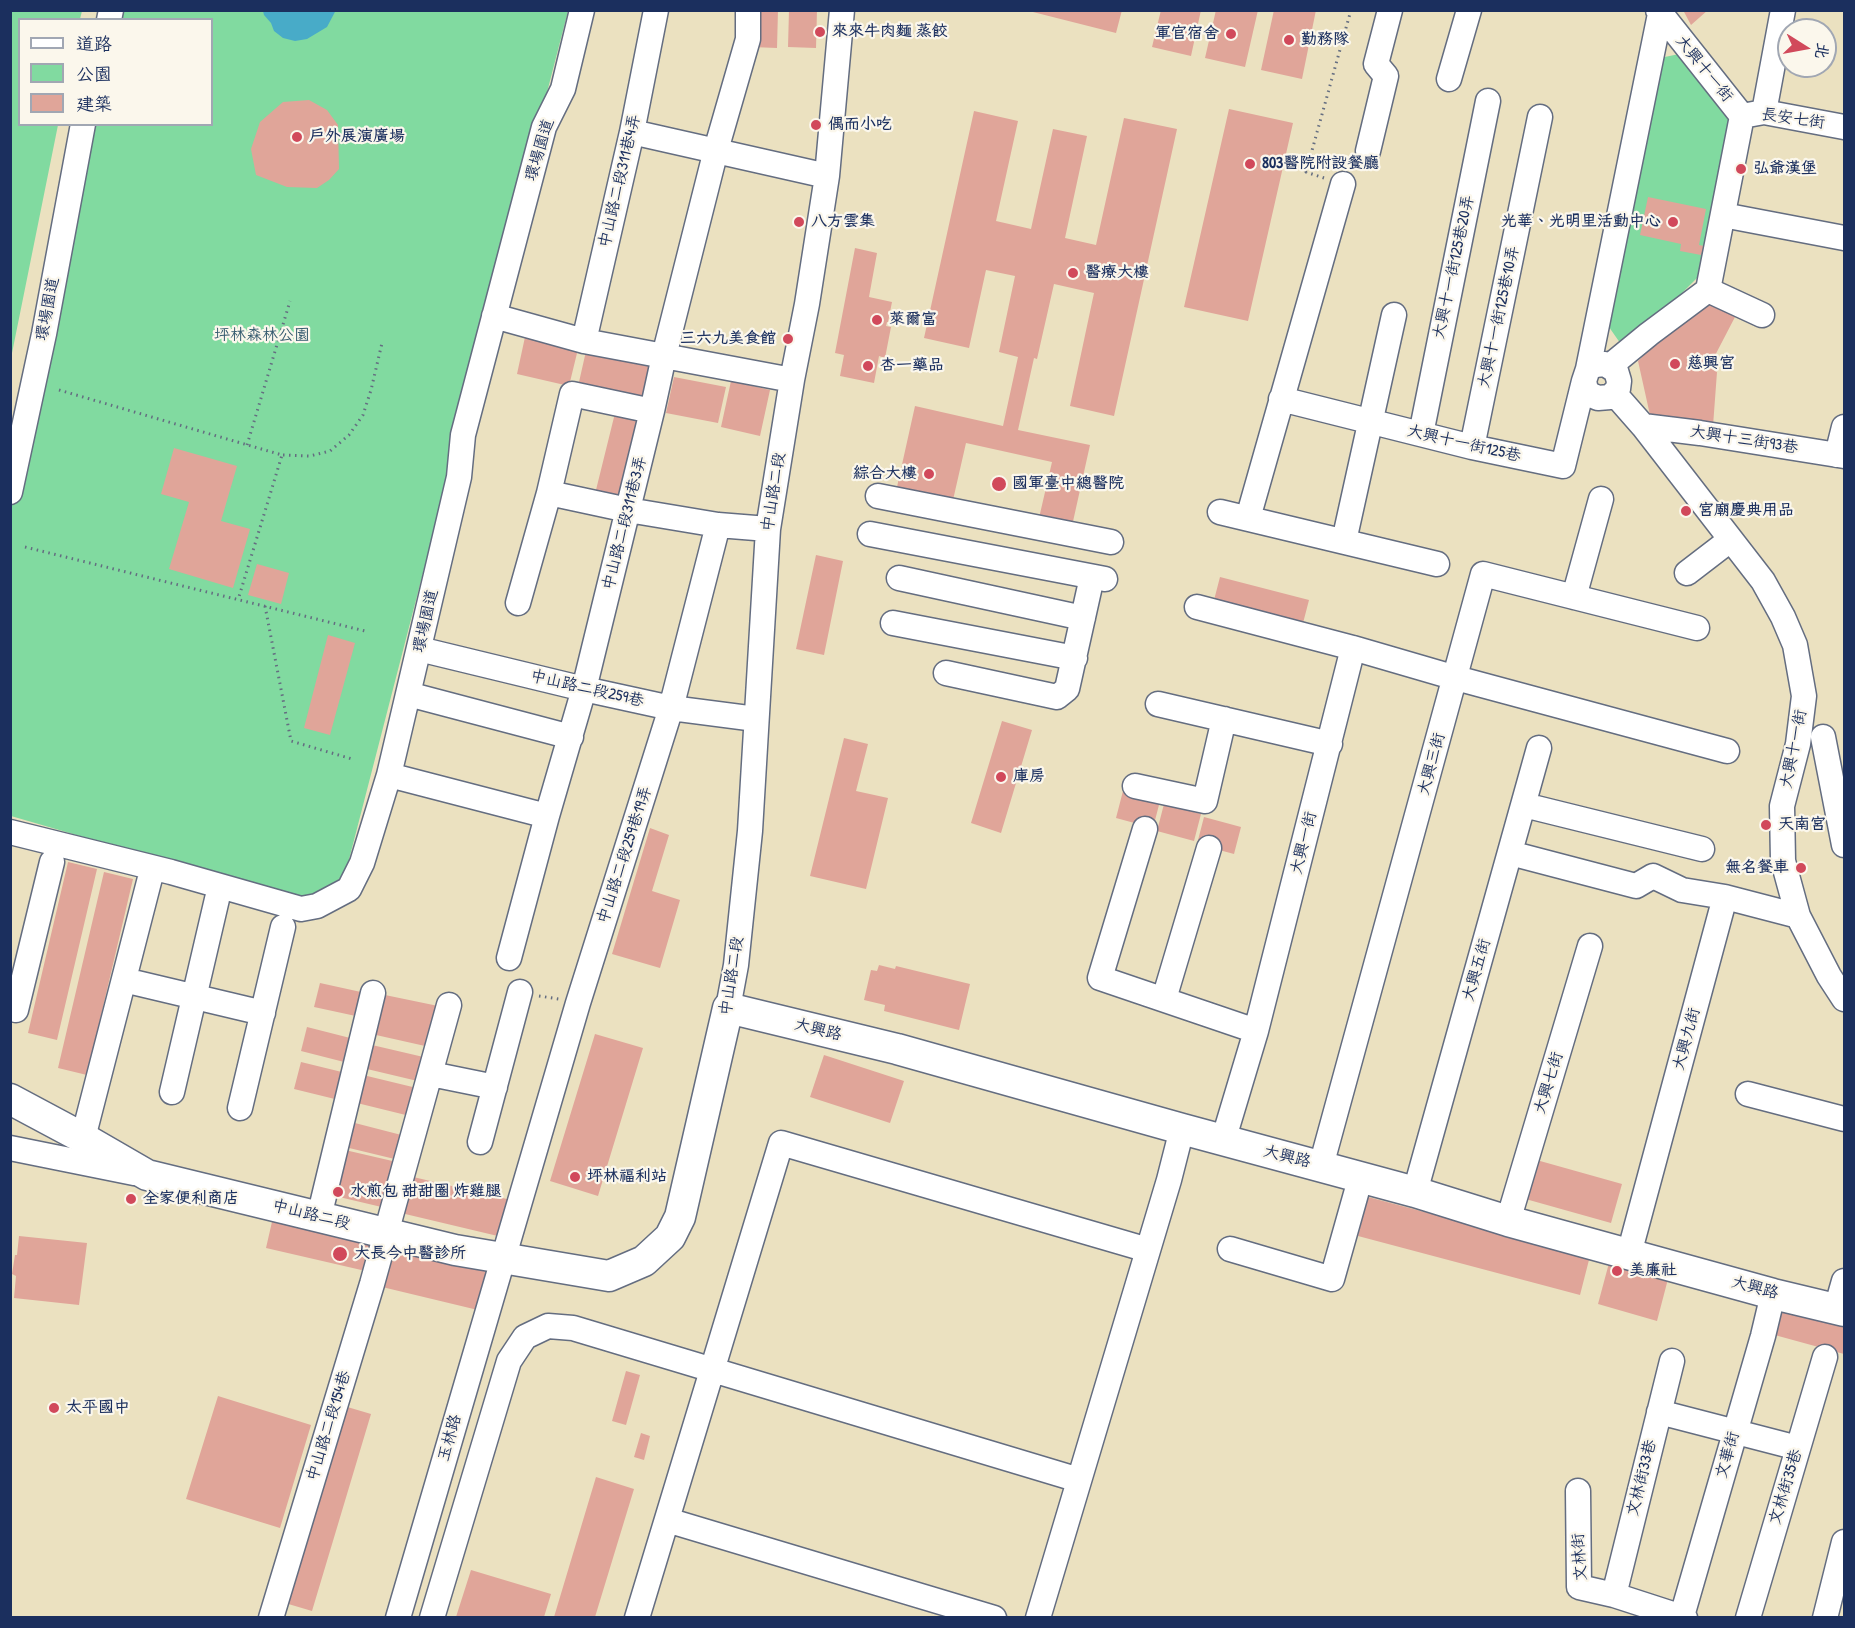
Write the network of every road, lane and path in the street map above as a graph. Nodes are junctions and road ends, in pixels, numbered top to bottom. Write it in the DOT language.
graph roads {
  1 [pos="582,10"];
  2 [pos="748,10"];
  3 [pos="842,10"];
  4 [pos="1351,10"];
  5 [pos="1390,10"];
  6 [pos="1468,10"];
  7 [pos="1784,10"];
  8 [pos="1659,12"];
  9 [pos="656,15"];
  10 [pos="1449,79"];
  11 [pos="1488,101"];
  12 [pos="1753,114"];
  13 [pos="1540,117"];
  14 [pos="83,126"];
  15 [pos="1845,127"];
  16 [pos="632,132"];
  17 [pos="716,150"];
  18 [pos="1368,151"];
  19 [pos="827,176"];
  20 [pos="1343,184"];
  21 [pos="1723,215"];
  22 [pos="1845,238"];
  23 [pos="1708,290"];
  24 [pos="290,301"];
  25 [pos="1394,315"];
  26 [pos="1762,315"];
  27 [pos="494,316"];
  28 [pos="584,341"];
  29 [pos="382,343"];
  30 [pos="664,356"];
  31 [pos="1594,372"];
  32 [pos="792,380"];
  33 [pos="59,390"];
  34 [pos="1281,399"];
  35 [pos="652,411"];
  36 [pos="1370,421"];
  37 [pos="1643,426"];
  38 [pos="1845,427"];
  39 [pos="1420,434"];
  40 [pos="246,445"];
  41 [pos="1472,447"];
  42 [pos="282,455"];
  43 [pos="1841,456"];
  44 [pos="10,492"];
  45 [pos="549,493"];
  46 [pos="878,496"];
  47 [pos="1601,499"];
  48 [pos="628,510"];
  49 [pos="1220,512"];
  50 [pos="1248,518"];
  51 [pos="718,525"];
  52 [pos="768,529"];
  53 [pos="870,534"];
  54 [pos="1730,540"];
  55 [pos="1344,541"];
  56 [pos="1111,542"];
  57 [pos="25,547"];
  58 [pos="1437,564"];
  59 [pos="1687,573"];
  60 [pos="899,578"];
  61 [pos="1574,597"];
  62 [pos="238,600"];
  63 [pos="518,603"];
  64 [pos="265,606"];
  65 [pos="1197,607"];
  66 [pos="1083,618"];
  67 [pos="893,623"];
  68 [pos="1697,628"];
  69 [pos="365,631"];
  70 [pos="1353,648"];
  71 [pos="419,649"];
  72 [pos="1074,658"];
  73 [pos="946,673"];
  74 [pos="1456,678"];
  75 [pos="584,689"];
  76 [pos="408,694"];
  77 [pos="1158,704"];
  78 [pos="671,708"];
  79 [pos="756,719"];
  80 [pos="1224,719"];
  81 [pos="1834,734"];
  82 [pos="571,737"];
  83 [pos="1330,744"];
  84 [pos="1798,744"];
  85 [pos="1539,748"];
  86 [pos="1727,751"];
  87 [pos="352,759"];
  88 [pos="389,775"];
  89 [pos="1135,786"];
  90 [pos="1524,805"];
  91 [pos="547,816"];
  92 [pos="1144,829"];
  93 [pos="10,832"];
  94 [pos="1659,838"];
  95 [pos="1845,845"];
  96 [pos="1209,848"];
  97 [pos="1702,849"];
  98 [pos="1510,853"];
  99 [pos="52,862"];
  100 [pos="151,874"];
  101 [pos="1653,876"];
  102 [pos="1725,897"];
  103 [pos="217,899"];
  104 [pos="1798,916"];
  105 [pos="284,927"];
  106 [pos="1590,946"];
  107 [pos="509,958"];
  108 [pos="1837,975"];
  109 [pos="124,981"];
  110 [pos="520,992"];
  111 [pos="373,993"];
  112 [pos="194,997"];
  113 [pos="1164,999"];
  114 [pos="1845,999"];
  115 [pos="448,1005"];
  116 [pos="10,1008"];
  117 [pos="728,1008"];
  118 [pos="263,1013"];
  119 [pos="1256,1031"];
  120 [pos="431,1074"];
  121 [pos="495,1088"];
  122 [pos="171,1092"];
  123 [pos="1748,1094"];
  124 [pos="10,1099"];
  125 [pos="240,1108"];
  126 [pos="1845,1119"];
  127 [pos="1182,1129"];
  128 [pos="83,1138"];
  129 [pos="1223,1141"];
  130 [pos="480,1142"];
  131 [pos="10,1148"];
  132 [pos="1321,1166"];
  133 [pos="1360,1176"];
  134 [pos="163,1179"];
  135 [pos="1415,1192"];
  136 [pos="319,1217"];
  137 [pos="1508,1221"];
  138 [pos="387,1234"];
  139 [pos="1230,1249"];
  140 [pos="1148,1250"];
  141 [pos="1629,1254"];
  142 [pos="502,1258"];
  143 [pos="1773,1294"];
  144 [pos="1842,1300"];
  145 [pos="1825,1357"];
  146 [pos="1672,1361"];
  147 [pos="712,1370"];
  148 [pos="1659,1412"];
  149 [pos="1735,1432"];
  150 [pos="1798,1448"];
  151 [pos="1079,1480"];
  152 [pos="1578,1491"];
  153 [pos="667,1520"];
  154 [pos="1845,1542"];
  155 [pos="1614,1595"];
  156 [pos="642,1616"];
  157 [pos="271,1617"];
  158 [pos="398,1617"];
  159 [pos="432,1617"];
  160 [pos="994,1617"];
  161 [pos="1038,1617"];
  162 [pos="1684,1617"];
  163 [pos="1748,1617"];
  164 [pos="1825,1617"];
  1 -- 27 [label="street, 環場園道"];
  2 -- 17 [label="street, 中山路二段311巷3弄"];
  3 -- 19 [label="street, 中山路二段"];
  4 -- 20 [label="path"];
  5 -- 18 [label="street"];
  6 -- 10 [label="street"];
  7 -- 12 [label="street"];
  8 -- 12 [label="street, 大興十一街"];
  8 -- 31 [label="street, 大興十一街"];
  9 -- 16 [label="street, 中山路二段311巷4弄"];
  11 -- 39 [label="street, 大興十一街125巷20弄"];
  12 -- 15 [label="street, 長安七街"];
  12 -- 21 [label="street, 大興十一街"];
  13 -- 41 [label="street, 大興十一街125巷10弄"];
  14 -- 44 [label="street, 環場園道"];
  16 -- 17 [label="street"];
  16 -- 28 [label="street, 中山路二段311巷4弄"];
  17 -- 19 [label="street"];
  17 -- 30 [label="street, 中山路二段311巷3弄"];
  19 -- 32 [label="street, 中山路二段"];
  20 -- 34 [label="street"];
  21 -- 22 [label="street"];
  21 -- 23 [label="street, 大興十一街"];
  23 -- 26 [label="street"];
  23 -- 31 [label="street"];
  24 -- 40 [label="path"];
  25 -- 36 [label="street"];
  27 -- 28 [label="street"];
  27 -- 71 [label="street, 環場園道"];
  28 -- 30 [label="street"];
  29 -- 42 [label="path"];
  30 -- 32 [label="street"];
  30 -- 35 [label="street, 中山路二段311巷3弄"];
  31 -- 37 [label="street, 大興十一街"];
  31 -- 41 [label="street, 大興十一街125巷"];
  32 -- 52 [label="street, 中山路二段"];
  33 -- 40 [label="path"];
  34 -- 36 [label="street, 大興十一街125巷"];
  34 -- 50 [label="street"];
  35 -- 45 [label="street"];
  35 -- 48 [label="street, 中山路二段311巷3弄"];
  36 -- 39 [label="street, 大興十一街125巷"];
  36 -- 55 [label="street"];
  37 -- 43 [label="street, 大興十三街93巷"];
  37 -- 54 [label="street, 大興十一街"];
  38 -- 43 [label="street"];
  39 -- 41 [label="street, 大興十一街125巷"];
  40 -- 42 [label="path"];
  42 -- 62 [label="path"];
  45 -- 48 [label="street"];
  45 -- 63 [label="street"];
  46 -- 56 [label="street"];
  47 -- 61 [label="street"];
  48 -- 51 [label="street"];
  48 -- 75 [label="street, 中山路二段311巷3弄"];
  49 -- 50 [label="street"];
  50 -- 55 [label="street"];
  51 -- 52 [label="street"];
  51 -- 78 [label="street, 中山路二段259巷19弄"];
  52 -- 79 [label="street, 中山路二段"];
  53 -- 66 [label="street"];
  54 -- 59 [label="street"];
  54 -- 84 [label="street, 大興十一街"];
  55 -- 58 [label="street"];
  57 -- 62 [label="path"];
  60 -- 66 [label="street"];
  61 -- 68 [label="street, 大興三街"];
  61 -- 74 [label="street, 大興三街"];
  62 -- 64 [label="path"];
  64 -- 69 [label="path"];
  64 -- 87 [label="path"];
  65 -- 70 [label="street"];
  66 -- 72 [label="street"];
  67 -- 72 [label="street"];
  70 -- 74 [label="street"];
  70 -- 83 [label="street, 大興一街"];
  71 -- 75 [label="street, 中山路二段259巷"];
  71 -- 76 [label="street, 環場園道"];
  72 -- 73 [label="street"];
  74 -- 86 [label="street"];
  74 -- 132 [label="street, 大興三街"];
  75 -- 78 [label="street, 中山路二段259巷"];
  75 -- 82 [label="street, 中山路二段311巷3弄"];
  76 -- 82 [label="street"];
  76 -- 88 [label="street, 環場園道"];
  77 -- 80 [label="street"];
  78 -- 79 [label="street, 中山路二段259巷"];
  78 -- 142 [label="street, 中山路二段259巷19弄"];
  79 -- 117 [label="street, 中山路二段"];
  80 -- 83 [label="street"];
  80 -- 89 [label="street"];
  81 -- 84 [label="street"];
  81 -- 95 [label="street"];
  82 -- 91 [label="street, 中山路二段311巷3弄"];
  83 -- 119 [label="street, 大興一街"];
  84 -- 104 [label="street, 大興十一街"];
  85 -- 90 [label="street, 大興五街"];
  88 -- 91 [label="street"];
  88 -- 93 [label="street, 環場園道"];
  90 -- 94 [label="street"];
  90 -- 98 [label="street, 大興五街"];
  91 -- 107 [label="street, 中山路二段311巷3弄"];
  92 -- 113 [label="street"];
  94 -- 97 [label="street"];
  94 -- 101 [label="street"];
  96 -- 113 [label="street"];
  98 -- 101 [label="street"];
  98 -- 135 [label="street, 大興五街"];
  99 -- 116 [label="street"];
  100 -- 109 [label="street"];
  101 -- 102 [label="street"];
  102 -- 104 [label="street"];
  102 -- 141 [label="street, 大興九街"];
  103 -- 112 [label="street"];
  104 -- 108 [label="street, 大興十一街"];
  105 -- 118 [label="street"];
  106 -- 137 [label="street, 大興七街"];
  108 -- 114 [label="street, 大興十一街"];
  109 -- 112 [label="street"];
  109 -- 128 [label="street"];
  110 -- 121 [label="street"];
  111 -- 136 [label="street"];
  112 -- 118 [label="street"];
  112 -- 122 [label="street"];
  113 -- 119 [label="street"];
  115 -- 120 [label="street, 中山路二段154巷"];
  117 -- 127 [label="main road, 大興路"];
  117 -- 142 [label="main road, 中山路二段"];
  118 -- 125 [label="street"];
  119 -- 129 [label="street, 大興一街"];
  120 -- 121 [label="street"];
  120 -- 138 [label="street, 中山路二段154巷"];
  121 -- 130 [label="street"];
  123 -- 126 [label="street"];
  124 -- 128 [label="main road, 中山路二段"];
  127 -- 129 [label="main road, 大興路"];
  127 -- 140 [label="street"];
  128 -- 134 [label="main road, 中山路二段"];
  129 -- 132 [label="main road, 大興路"];
  131 -- 134 [label="street"];
  132 -- 133 [label="main road, 大興路"];
  133 -- 135 [label="main road, 大興路"];
  133 -- 139 [label="street"];
  134 -- 136 [label="main road, 中山路二段"];
  135 -- 137 [label="main road, 大興路"];
  136 -- 138 [label="main road, 中山路二段"];
  137 -- 141 [label="main road, 大興路"];
  138 -- 142 [label="main road, 中山路二段"];
  138 -- 157 [label="street, 中山路二段154巷"];
  140 -- 147 [label="street"];
  140 -- 151 [label="street"];
  141 -- 143 [label="main road, 大興路"];
  142 -- 158 [label="street, 玉林路"];
  143 -- 144 [label="main road, 大興路"];
  143 -- 149 [label="street, 文華街"];
  145 -- 150 [label="street, 文林街35巷"];
  146 -- 148 [label="street, 文林街33巷"];
  147 -- 151 [label="street"];
  147 -- 153 [label="street"];
  147 -- 159 [label="street"];
  148 -- 149 [label="street"];
  148 -- 155 [label="street, 文林街33巷"];
  149 -- 150 [label="street"];
  149 -- 162 [label="street, 文華街"];
  150 -- 163 [label="street, 文林街35巷"];
  151 -- 161 [label="street"];
  152 -- 155 [label="street, 文林街"];
  153 -- 156 [label="street"];
  153 -- 160 [label="street"];
  154 -- 164 [label="street"];
  155 -- 162 [label="street, 文林街"];
}
